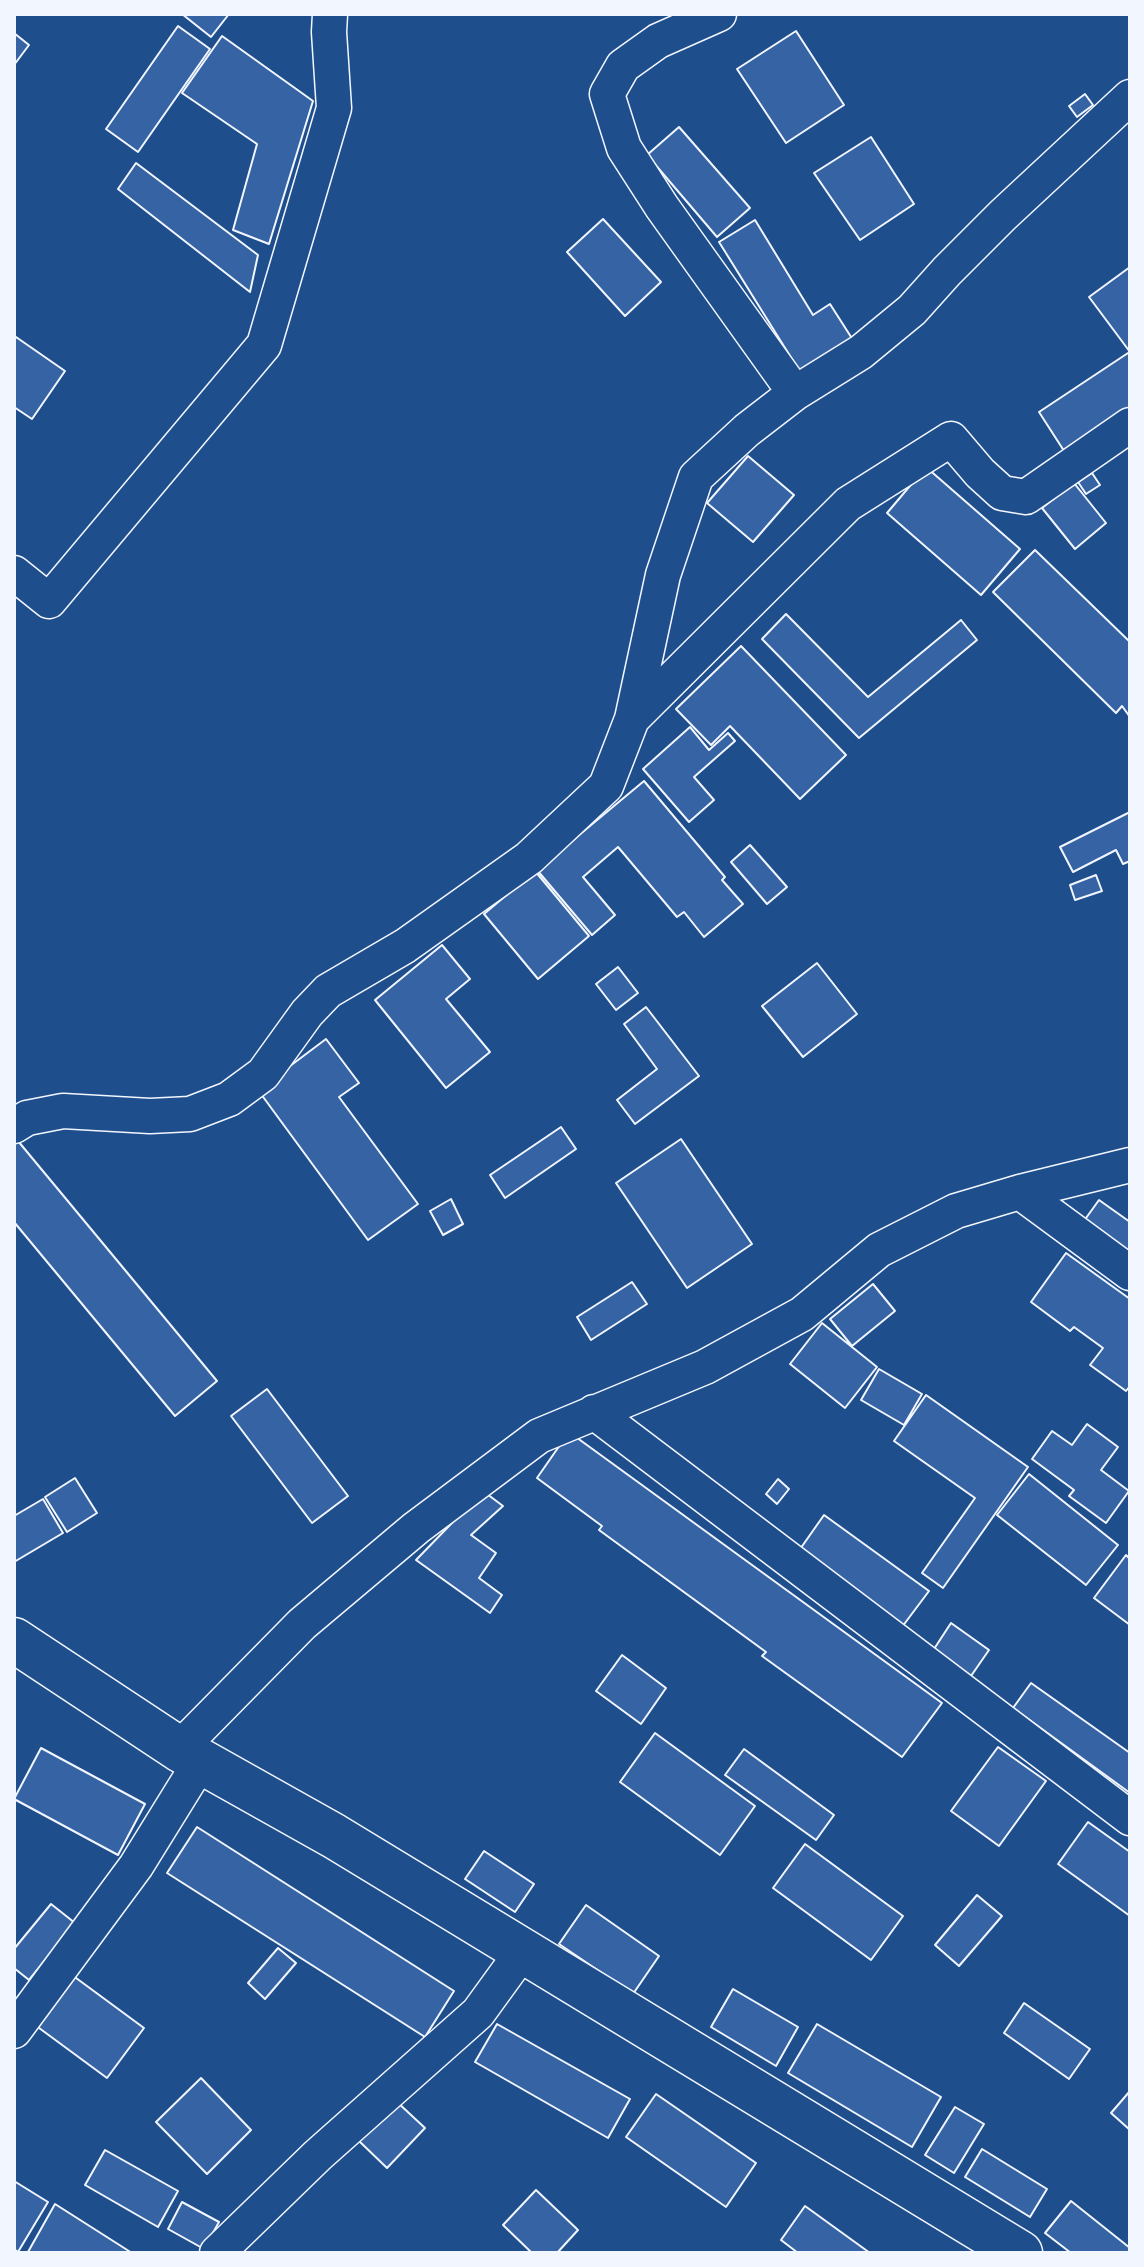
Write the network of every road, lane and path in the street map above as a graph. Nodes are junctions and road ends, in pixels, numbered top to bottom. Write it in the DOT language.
graph roads {
  1 [pos="330,14"];
  2 [pos="719,14"];
  3 [pos="1130,97"];
  4 [pos="795,393"];
  5 [pos="1130,425"];
  6 [pos="14,573"];
  7 [pos="632,719"];
  8 [pos="14,1126"];
  9 [pos="1130,1165"];
  10 [pos="1020,1192"];
  11 [pos="1130,1273"];
  12 [pos="594,1412"];
  13 [pos="14,1640"];
  14 [pos="190,1755"];
  15 [pos="1130,1818"];
  16 [pos="523,1951"];
  17 [pos="14,2031"];
  18 [pos="217,2253"];
  19 [pos="1020,2253"];
  1 -- 6 [label="street"];
  2 -- 4 [label="street"];
  3 -- 4 [label="street"];
  4 -- 7 [label="street"];
  5 -- 7 [label="street"];
  7 -- 8 [label="street"];
  9 -- 10 [label="street"];
  10 -- 11 [label="street"];
  10 -- 12 [label="street"];
  12 -- 14 [label="street"];
  12 -- 15 [label="street"];
  13 -- 14 [label="street"];
  14 -- 16 [label="street"];
  14 -- 17 [label="street"];
  16 -- 18 [label="street"];
  16 -- 19 [label="street"];
}
